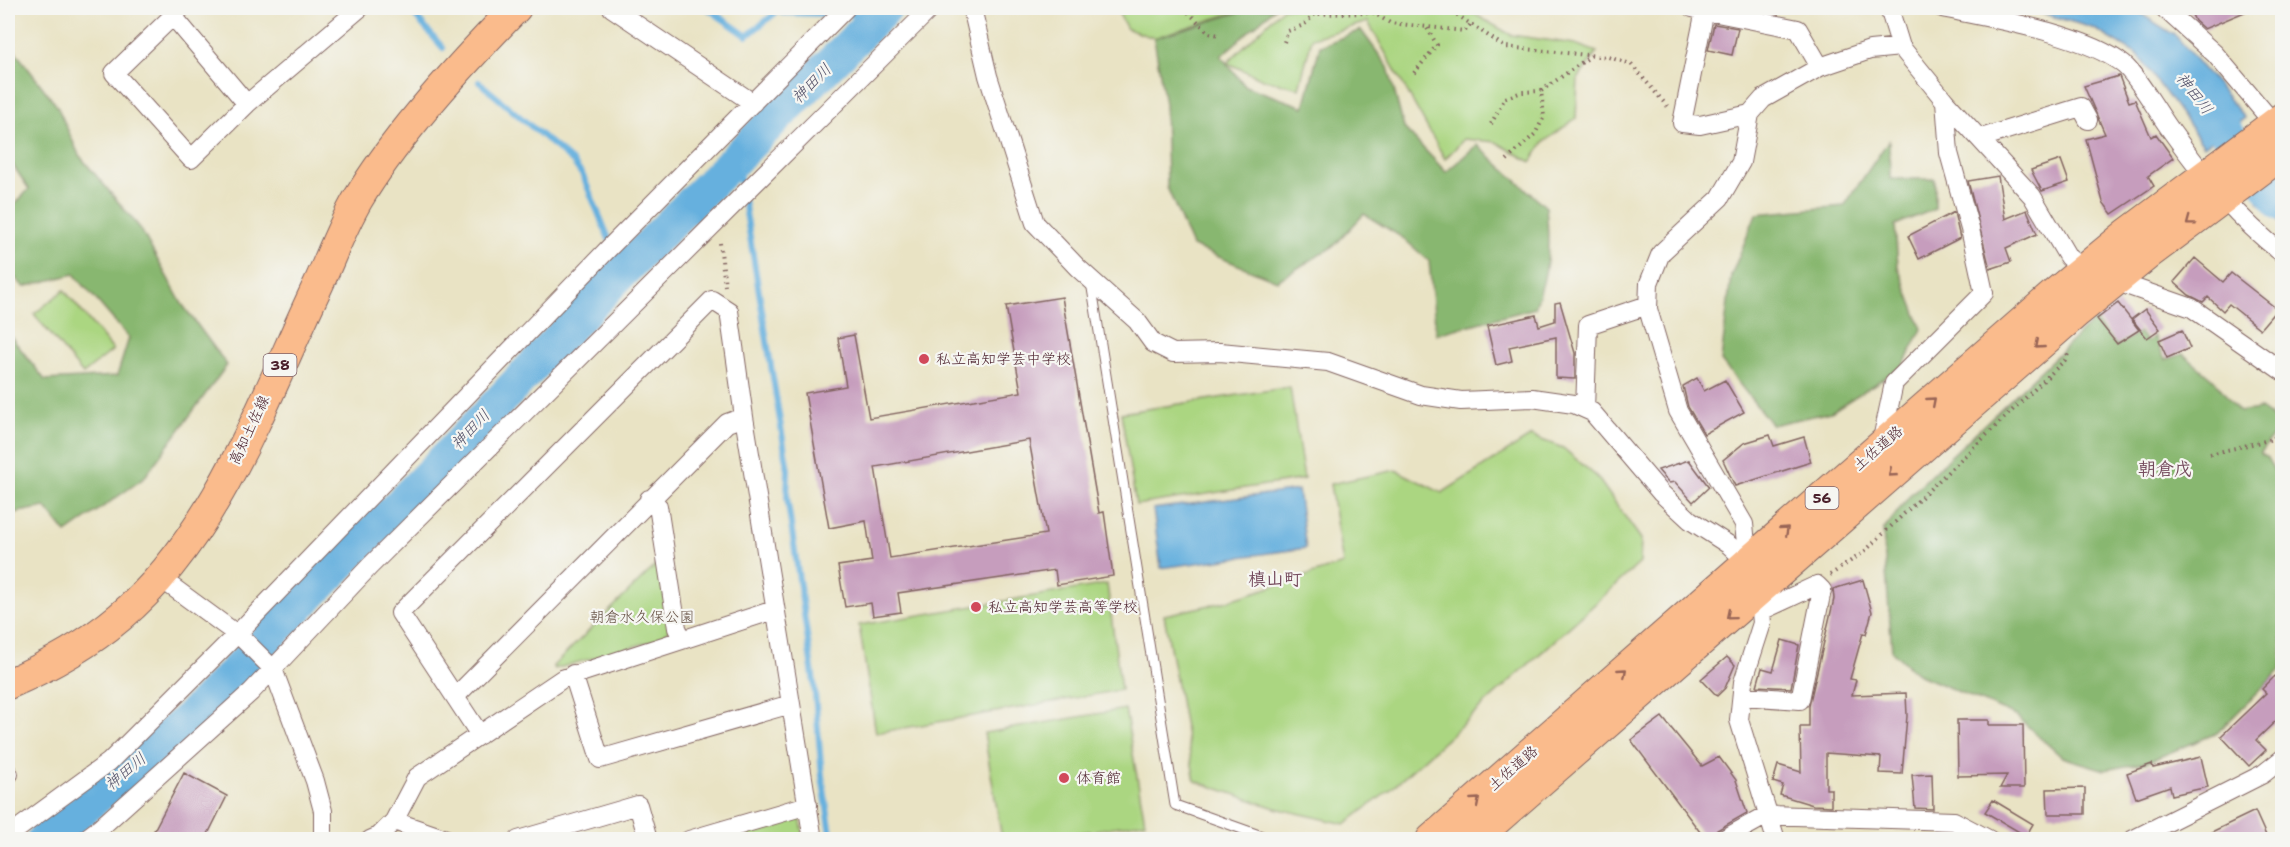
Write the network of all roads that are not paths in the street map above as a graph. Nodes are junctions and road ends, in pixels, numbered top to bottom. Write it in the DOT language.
graph roads {
  1 [pos="360,8"];
  2 [pos="612,8"];
  3 [pos="846,8"];
  4 [pos="931,8"];
  5 [pos="972,8"];
  6 [pos="1889,8"];
  7 [pos="1941,8"];
  8 [pos="1699,9"];
  9 [pos="2169,9"];
  10 [pos="510,10"];
  11 [pos="176,11"];
  12 [pos="1901,48"];
  13 [pos="1820,67"];
  14 [pos="1945,101"];
  15 [pos="753,103"];
  16 [pos="247,104"];
  17 [pos="1750,114"];
  18 [pos="2088,120"];
  19 [pos="2278,132"];
  20 [pos="1981,138"];
  21 [pos="2221,181"];
  22 [pos="2283,253"];
  23 [pos="2083,270"];
  24 [pos="1091,279"];
  25 [pos="2114,283"];
  26 [pos="1648,305"];
  27 [pos="2283,371"];
  28 [pos="1585,409"];
  29 [pos="744,417"];
  30 [pos="1880,446"];
  31 [pos="649,499"];
  32 [pos="159,577"];
  33 [pos="1756,588"];
  34 [pos="774,610"];
  35 [pos="239,636"];
  36 [pos="682,639"];
  37 [pos="272,667"];
  38 [pos="573,674"];
  39 [pos="8,684"];
  40 [pos="456,696"];
  41 [pos="1742,696"];
  42 [pos="791,704"];
  43 [pos="480,735"];
  44 [pos="2283,759"];
  45 [pos="808,805"];
  46 [pos="1767,815"];
  47 [pos="394,820"];
  48 [pos="559,833"];
  49 [pos="8,836"];
  50 [pos="2138,838"];
  51 [pos="84,840"];
  52 [pos="323,840"];
  53 [pos="370,840"];
  54 [pos="449,840"];
  55 [pos="518,840"];
  56 [pos="648,840"];
  57 [pos="689,840"];
  58 [pos="813,840"];
  59 [pos="1273,840"];
  60 [pos="1432,840"];
  61 [pos="1472,840"];
  62 [pos="1722,840"];
  63 [pos="1776,840"];
  64 [pos="1990,840"];
  1 -- 16 [label="street"];
  2 -- 15 [label="street"];
  3 -- 15 [label="street"];
  4 -- 37 [label="street"];
  5 -- 24 [label="street"];
  6 -- 12 [label="street"];
  7 -- 21 [label="street"];
  8 -- 13 [label="street"];
  8 -- 17 [label="street"];
  9 -- 19 [label="street"];
  10 -- 32 [label="main road, 高知土佐線 / 38"];
  11 -- 16 [label="street"];
  11 -- 16 [label="street"];
  12 -- 13 [label="street"];
  12 -- 14 [label="street"];
  13 -- 17 [label="street"];
  14 -- 20 [label="street"];
  14 -- 30 [label="street"];
  15 -- 35 [label="street"];
  17 -- 26 [label="street"];
  18 -- 20 [label="street"];
  19 -- 21 [label="highway, 土佐道路 / 56"];
  20 -- 23 [label="street"];
  21 -- 22 [label="street"];
  21 -- 23 [label="highway, 土佐道路 / 56"];
  21 -- 25 [label="highway, 土佐道路 / 56, one-way"];
  23 -- 25 [label="street"];
  30 -- 23 [label="highway, 土佐道路 / 56, one-way"];
  24 -- 28 [label="street"];
  24 -- 59 [label="lane"];
  25 -- 27 [label="street"];
  25 -- 33 [label="highway, 土佐道路 / 56, one-way"];
  26 -- 28 [label="street"];
  26 -- 33 [label="street"];
  28 -- 33 [label="street"];
  29 -- 31 [label="street"];
  29 -- 34 [label="street"];
  29 -- 40 [label="street"];
  33 -- 30 [label="highway, 土佐道路 / 56, one-way"];
  31 -- 36 [label="street"];
  31 -- 40 [label="street"];
  32 -- 35 [label="street"];
  32 -- 39 [label="main road, 高知土佐線 / 38"];
  33 -- 41 [label="street"];
  33 -- 41 [label="street"];
  60 -- 33 [label="highway, 土佐道路 / 56, one-way"];
  33 -- 61 [label="highway, 土佐道路 / 56, one-way"];
  34 -- 36 [label="street"];
  34 -- 42 [label="street"];
  35 -- 37 [label="street"];
  35 -- 49 [label="street"];
  36 -- 38 [label="street"];
  37 -- 51 [label="street"];
  37 -- 52 [label="street"];
  38 -- 42 [label="street"];
  38 -- 43 [label="street"];
  40 -- 43 [label="street"];
  41 -- 46 [label="street"];
  42 -- 45 [label="street"];
  43 -- 47 [label="street"];
  44 -- 50 [label="street"];
  45 -- 57 [label="street"];
  45 -- 58 [label="street"];
  46 -- 62 [label="street"];
  46 -- 63 [label="street"];
  46 -- 64 [label="street"];
  47 -- 53 [label="street"];
  47 -- 54 [label="street"];
  48 -- 55 [label="street"];
  48 -- 56 [label="street"];
}
